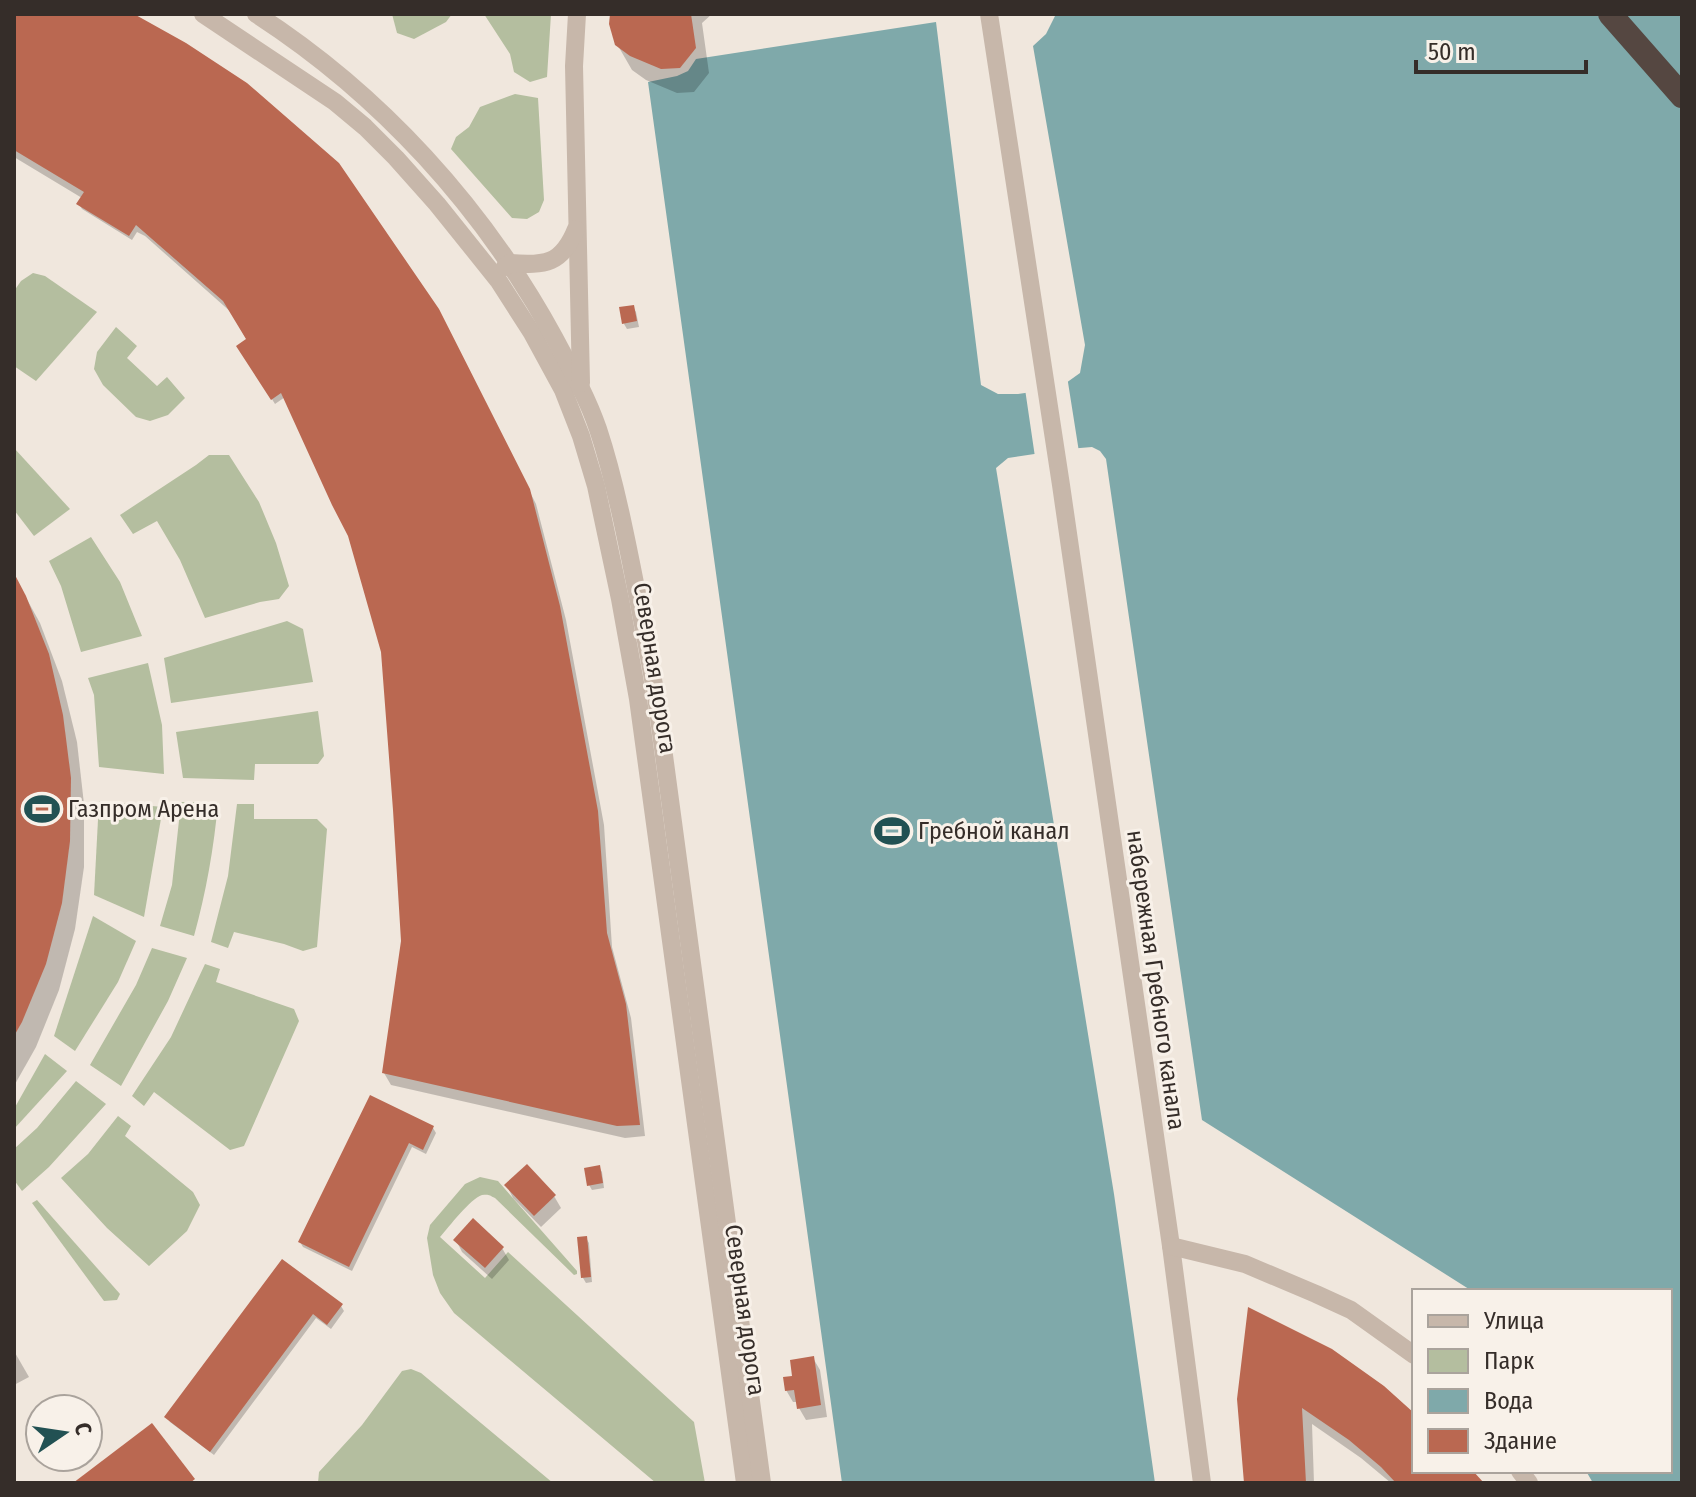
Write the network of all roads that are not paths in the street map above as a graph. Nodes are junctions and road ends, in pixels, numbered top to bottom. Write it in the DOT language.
graph roads {
  1 [pos="203,14"];
  2 [pos="577,14"];
  3 [pos="989,14"];
  4 [pos="1610,14"];
  5 [pos="267,17"];
  6 [pos="252,46"];
  7 [pos="1682,96"];
  8 [pos="577,226"];
  9 [pos="510,263"];
  10 [pos="494,275"];
  11 [pos="574,393"];
  12 [pos="1171,1246"];
  13 [pos="1412,1354"];
  14 [pos="745,1483"];
  15 [pos="762,1483"];
  16 [pos="1202,1483"];
  1 -- 6 [label="street, Северная дорога"];
  2 -- 8 [label="street"];
  3 -- 12 [label="street, набережная Гребного канала"];
  4 -- 7 [label="highway"];
  5 -- 6 [label="street"];
  5 -- 9 [label="street, Северная дорога"];
  6 -- 10 [label="street, Северная дорога"];
  8 -- 9 [label="street"];
  8 -- 11 [label="street"];
  9 -- 10 [label="street"];
  9 -- 11 [label="street, Северная дорога"];
  10 -- 11 [label="street, Северная дорога"];
  11 -- 14 [label="street, Северная дорога"];
  11 -- 15 [label="street, Северная дорога"];
  12 -- 13 [label="street"];
  12 -- 16 [label="street, набережная Гребного канала"];
}
